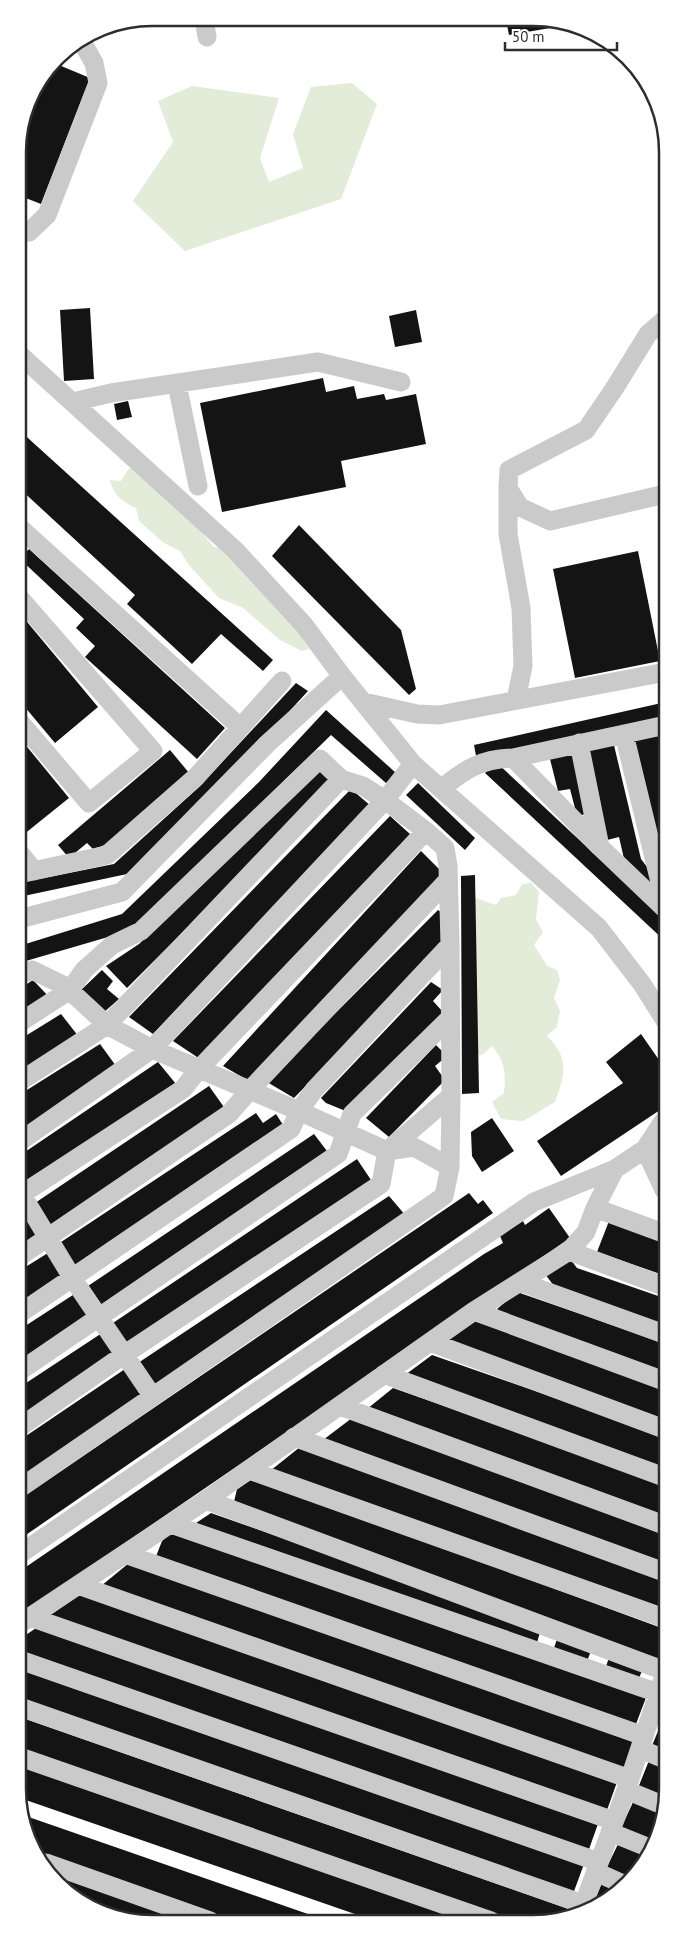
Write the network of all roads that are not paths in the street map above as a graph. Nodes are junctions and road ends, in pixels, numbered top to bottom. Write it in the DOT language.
graph roads {
  1 [pos="205,27"];
  2 [pos="207,38"];
  3 [pos="85,46"];
  4 [pos="27,232"];
  5 [pos="659,324"];
  6 [pos="27,361"];
  7 [pos="401,382"];
  8 [pos="177,384"];
  9 [pos="73,402"];
  10 [pos="198,486"];
  11 [pos="508,488"];
  12 [pos="659,495"];
  13 [pos="27,535"];
  14 [pos="27,606"];
  15 [pos="659,673"];
  16 [pos="342,676"];
  17 [pos="282,682"];
  18 [pos="516,700"];
  19 [pos="364,702"];
  20 [pos="240,727"];
  21 [pos="659,727"];
  22 [pos="27,730"];
  23 [pos="624,734"];
  24 [pos="578,743"];
  25 [pos="513,758"];
  26 [pos="413,764"];
  27 [pos="341,779"];
  28 [pos="442,789"];
  29 [pos="385,800"];
  30 [pos="426,831"];
  31 [pos="600,847"];
  32 [pos="27,872"];
  33 [pos="659,877"];
  34 [pos="448,880"];
  35 [pos="659,901"];
  36 [pos="27,916"];
  37 [pos="450,945"];
  38 [pos="26,972"];
  39 [pos="70,990"];
  40 [pos="658,1010"];
  41 [pos="26,1018"];
  42 [pos="450,1018"];
  43 [pos="107,1025"];
  44 [pos="152,1049"];
  45 [pos="199,1069"];
  46 [pos="26,1077"];
  47 [pos="249,1091"];
  48 [pos="451,1096"];
  49 [pos="299,1111"];
  50 [pos="658,1128"];
  51 [pos="344,1133"];
  52 [pos="26,1137"];
  53 [pos="658,1145"];
  54 [pos="645,1149"];
  55 [pos="387,1151"];
  56 [pos="450,1167"];
  57 [pos="615,1169"];
  58 [pos="658,1180"];
  59 [pos="26,1190"];
  60 [pos="26,1204"];
  61 [pos="595,1208"];
  62 [pos="658,1231"];
  63 [pos="49,1238"];
  64 [pos="569,1251"];
  65 [pos="26,1253"];
  66 [pos="73,1278"];
  67 [pos="520,1282"];
  68 [pos="658,1283"];
  69 [pos="26,1310"];
  70 [pos="474,1311"];
  71 [pos="100,1317"];
  72 [pos="658,1332"];
  73 [pos="430,1342"];
  74 [pos="125,1354"];
  75 [pos="26,1367"];
  76 [pos="384,1374"];
  77 [pos="658,1379"];
  78 [pos="153,1397"];
  79 [pos="340,1406"];
  80 [pos="26,1423"];
  81 [pos="658,1427"];
  82 [pos="294,1437"];
  83 [pos="249,1470"];
  84 [pos="658,1475"];
  85 [pos="26,1484"];
  86 [pos="206,1500"];
  87 [pos="658,1523"];
  88 [pos="170,1524"];
  89 [pos="26,1550"];
  90 [pos="126,1554"];
  91 [pos="658,1570"];
  92 [pos="78,1585"];
  93 [pos="658,1616"];
  94 [pos="26,1619"];
  95 [pos="26,1620"];
  96 [pos="551,1629"];
  97 [pos="603,1648"];
  98 [pos="543,1654"];
  99 [pos="26,1662"];
  100 [pos="658,1667"];
  101 [pos="594,1671"];
  102 [pos="658,1703"];
  103 [pos="658,1708"];
  104 [pos="26,1709"];
  105 [pos="642,1743"];
  106 [pos="658,1754"];
  107 [pos="26,1759"];
  108 [pos="628,1785"];
  109 [pos="658,1802"];
  110 [pos="612,1826"];
  111 [pos="645,1845"];
  112 [pos="52,1865"];
  113 [pos="597,1868"];
  114 [pos="619,1881"];
  115 [pos="586,1902"];
  116 [pos="579,1906"];
  117 [pos="193,1915"];
  118 [pos="474,1915"];
  1 -- 2 [label="lane"];
  3 -- 4 [label="lane"];
  5 -- 11 [label="lane"];
  6 -- 9 [label="lane"];
  7 -- 8 [label="lane"];
  8 -- 9 [label="lane"];
  8 -- 10 [label="lane"];
  9 -- 16 [label="lane"];
  11 -- 12 [label="lane"];
  11 -- 18 [label="lane"];
  13 -- 20 [label="lane"];
  14 -- 22 [label="lane"];
  15 -- 18 [label="lane"];
  16 -- 19 [label="lane"];
  16 -- 36 [label="lane"];
  17 -- 20 [label="lane"];
  18 -- 19 [label="lane"];
  19 -- 26 [label="lane"];
  20 -- 32 [label="lane"];
  21 -- 23 [label="lane"];
  23 -- 24 [label="lane"];
  23 -- 33 [label="lane"];
  24 -- 25 [label="lane"];
  24 -- 31 [label="lane"];
  25 -- 28 [label="lane"];
  25 -- 31 [label="lane"];
  26 -- 28 [label="lane"];
  26 -- 29 [label="lane"];
  27 -- 29 [label="lane"];
  27 -- 39 [label="lane"];
  27 -- 43 [label="lane"];
  28 -- 40 [label="lane"];
  29 -- 30 [label="lane"];
  29 -- 44 [label="lane"];
  30 -- 34 [label="lane"];
  30 -- 45 [label="lane"];
  31 -- 35 [label="lane"];
  34 -- 37 [label="lane"];
  34 -- 47 [label="lane"];
  37 -- 42 [label="lane"];
  37 -- 49 [label="lane"];
  38 -- 39 [label="lane"];
  39 -- 41 [label="lane"];
  39 -- 43 [label="lane"];
  42 -- 48 [label="lane"];
  42 -- 51 [label="lane"];
  43 -- 44 [label="lane"];
  43 -- 46 [label="lane"];
  44 -- 45 [label="lane"];
  44 -- 52 [label="lane"];
  45 -- 47 [label="lane"];
  45 -- 59 [label="lane"];
  47 -- 49 [label="lane"];
  47 -- 63 [label="lane"];
  48 -- 55 [label="lane"];
  48 -- 56 [label="lane"];
  49 -- 51 [label="lane"];
  49 -- 66 [label="lane"];
  50 -- 54 [label="lane"];
  51 -- 55 [label="lane"];
  51 -- 71 [label="lane"];
  53 -- 54 [label="lane"];
  54 -- 57 [label="lane"];
  54 -- 58 [label="lane"];
  55 -- 56 [label="lane"];
  55 -- 74 [label="lane"];
  56 -- 78 [label="lane"];
  57 -- 61 [label="lane"];
  57 -- 89 [label="lane"];
  60 -- 63 [label="lane"];
  61 -- 62 [label="lane"];
  61 -- 64 [label="lane"];
  63 -- 65 [label="lane"];
  63 -- 66 [label="lane"];
  64 -- 67 [label="lane"];
  64 -- 68 [label="lane"];
  66 -- 69 [label="lane"];
  66 -- 71 [label="lane"];
  67 -- 70 [label="lane"];
  67 -- 72 [label="lane"];
  70 -- 73 [label="lane"];
  70 -- 77 [label="lane"];
  71 -- 74 [label="lane"];
  71 -- 75 [label="lane"];
  73 -- 76 [label="lane"];
  73 -- 81 [label="lane"];
  74 -- 78 [label="lane"];
  74 -- 80 [label="lane"];
  76 -- 79 [label="lane"];
  76 -- 84 [label="lane"];
  78 -- 85 [label="lane"];
  79 -- 82 [label="lane"];
  79 -- 87 [label="lane"];
  82 -- 83 [label="lane"];
  82 -- 91 [label="lane"];
  83 -- 86 [label="lane"];
  83 -- 93 [label="lane"];
  86 -- 88 [label="lane"];
  86 -- 96 [label="lane"];
  88 -- 90 [label="lane"];
  88 -- 98 [label="lane"];
  90 -- 92 [label="lane"];
  90 -- 105 [label="lane"];
  92 -- 94 [label="lane"];
  92 -- 108 [label="lane"];
  95 -- 110 [label="lane"];
  96 -- 97 [label="lane"];
  96 -- 98 [label="lane"];
  97 -- 100 [label="lane"];
  97 -- 101 [label="lane"];
  98 -- 101 [label="lane"];
  99 -- 113 [label="lane"];
  101 -- 102 [label="lane"];
  103 -- 105 [label="lane"];
  104 -- 116 [label="lane"];
  105 -- 106 [label="lane"];
  105 -- 108 [label="lane"];
  107 -- 118 [label="lane"];
  108 -- 109 [label="lane"];
  108 -- 110 [label="lane"];
  110 -- 111 [label="lane"];
  110 -- 113 [label="lane"];
  112 -- 117 [label="lane"];
  113 -- 114 [label="lane"];
  113 -- 115 [label="lane"];
}
